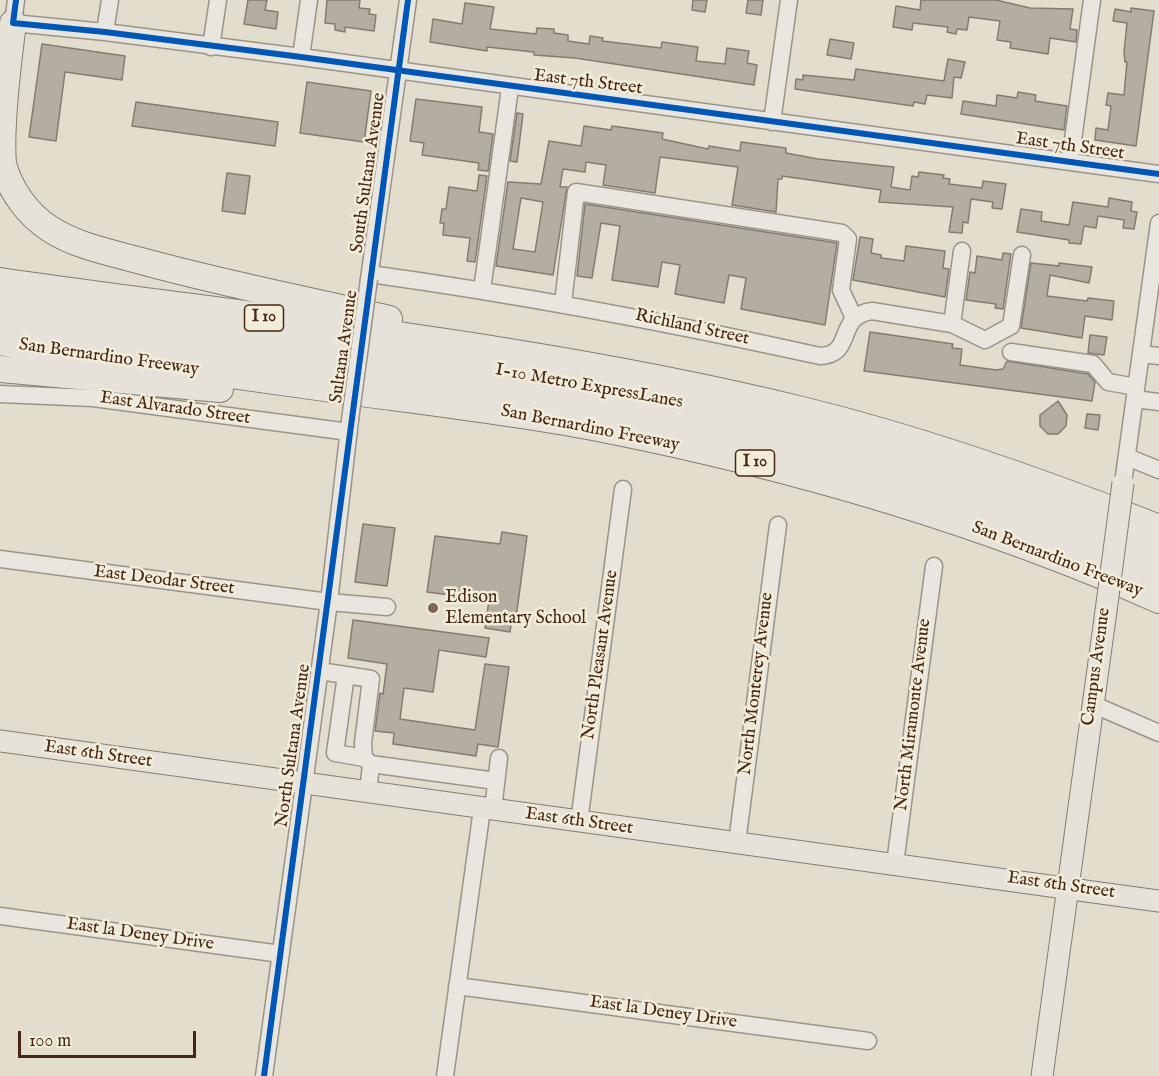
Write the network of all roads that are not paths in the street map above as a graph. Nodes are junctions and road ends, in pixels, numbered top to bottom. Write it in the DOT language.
graph roads {
  1 [pos="110,0"];
  2 [pos="218,0"];
  3 [pos="309,0"];
  4 [pos="408,0"];
  5 [pos="789,0"];
  6 [pos="1092,0"];
  7 [pos="10,16"];
  8 [pos="105,32"];
  9 [pos="211,46"];
  10 [pos="301,57"];
  11 [pos="398,71"];
  12 [pos="510,88"];
  13 [pos="772,122"];
  14 [pos="1070,162"];
  15 [pos="1159,174"];
  16 [pos="1159,223"];
  17 [pos="962,251"];
  18 [pos="1022,255"];
  19 [pos="369,276"];
  20 [pos="0,281"];
  21 [pos="482,290"];
  22 [pos="0,301"];
  23 [pos="563,303"];
  24 [pos="854,318"];
  25 [pos="0,323"];
  26 [pos="952,324"];
  27 [pos="0,342"];
  28 [pos="1011,352"];
  29 [pos="1141,354"];
  30 [pos="529,355"];
  31 [pos="1159,356"];
  32 [pos="0,369"];
  33 [pos="334,389"];
  34 [pos="1136,393"];
  35 [pos="0,394"];
  36 [pos="1159,402"];
  37 [pos="349,426"];
  38 [pos="1127,457"];
  39 [pos="1159,470"];
  40 [pos="1123,483"];
  41 [pos="623,489"];
  42 [pos="778,525"];
  43 [pos="1159,528"];
  44 [pos="1159,554"];
  45 [pos="0,560"];
  46 [pos="934,566"];
  47 [pos="1159,578"];
  48 [pos="1159,600"];
  49 [pos="329,602"];
  50 [pos="387,607"];
  51 [pos="319,671"];
  52 [pos="346,675"];
  53 [pos="1092,704"];
  54 [pos="1159,733"];
  55 [pos="0,741"];
  56 [pos="499,758"];
  57 [pos="368,761"];
  58 [pos="496,781"];
  59 [pos="304,784"];
  60 [pos="368,793"];
  61 [pos="487,810"];
  62 [pos="579,822"];
  63 [pos="737,843"];
  64 [pos="895,864"];
  65 [pos="1068,887"];
  66 [pos="1159,901"];
  67 [pos="0,916"];
  68 [pos="280,954"];
  69 [pos="457,986"];
  70 [pos="868,1041"];
  71 [pos="264,1076"];
  72 [pos="445,1076"];
  73 [pos="1042,1076"];
  1 -- 8 [label="street"];
  2 -- 9 [label="street"];
  3 -- 10 [label="street"];
  4 -- 11 [label="street, South Sultana Avenue"];
  5 -- 13 [label="street"];
  6 -- 14 [label="street"];
  7 -- 8 [label="street, East 7th Street"];
  7 -- 30 [label="highway"];
  8 -- 9 [label="street, East 7th Street"];
  9 -- 10 [label="street, East 7th Street"];
  10 -- 11 [label="street, East 7th Street"];
  11 -- 12 [label="street, East 7th Street"];
  11 -- 19 [label="street, South Sultana Avenue"];
  12 -- 13 [label="street, East 7th Street"];
  12 -- 21 [label="street"];
  13 -- 14 [label="street, East 7th Street"];
  14 -- 15 [label="street, East 7th Street"];
  16 -- 29 [label="street, Campus Avenue"];
  17 -- 26 [label="street"];
  18 -- 26 [label="street"];
  19 -- 21 [label="street, Richland Street"];
  19 -- 37 [label="street, Sultana Avenue, bridge"];
  20 -- 30 [label="highway, I 10"];
  21 -- 23 [label="street, Richland Street"];
  22 -- 44 [label="highway, I-10 Metro ExpressLanes"];
  23 -- 24 [label="street, Richland Street"];
  23 -- 24 [label="street"];
  24 -- 26 [label="street"];
  25 -- 47 [label="highway, I-10 Metro ExpressLanes"];
  27 -- 33 [label="highway, San Bernardino Freeway / I 10"];
  28 -- 34 [label="street"];
  29 -- 31 [label="street"];
  29 -- 34 [label="street, Campus Avenue"];
  30 -- 43 [label="highway, I 10"];
  32 -- 33 [label="highway"];
  33 -- 48 [label="highway, San Bernardino Freeway / I 10"];
  34 -- 36 [label="street"];
  34 -- 38 [label="street, Campus Avenue"];
  35 -- 37 [label="street, East Alvarado Street"];
  37 -- 49 [label="street, North Sultana Avenue"];
  38 -- 39 [label="street"];
  38 -- 40 [label="street, Campus Avenue"];
  40 -- 53 [label="main road, Campus Avenue, bridge"];
  41 -- 62 [label="street, North Pleasant Avenue"];
  42 -- 63 [label="street, North Monterey Avenue"];
  45 -- 49 [label="street, East Deodar Street"];
  46 -- 64 [label="street, North Miramonte Avenue"];
  49 -- 50 [label="street, East Deodar Street"];
  49 -- 51 [label="street, North Sultana Avenue"];
  51 -- 52 [label="street"];
  51 -- 59 [label="street, North Sultana Avenue"];
  52 -- 57 [label="street"];
  52 -- 57 [label="street"];
  53 -- 54 [label="street"];
  53 -- 65 [label="main road, Campus Avenue"];
  55 -- 59 [label="main road, East 6th Street"];
  56 -- 58 [label="street"];
  57 -- 58 [label="street"];
  57 -- 60 [label="street"];
  58 -- 61 [label="street"];
  59 -- 60 [label="main road, East 6th Street"];
  59 -- 68 [label="street, North Sultana Avenue"];
  60 -- 61 [label="main road, East 6th Street"];
  61 -- 62 [label="main road, East 6th Street"];
  61 -- 69 [label="street"];
  62 -- 63 [label="main road, East 6th Street"];
  63 -- 64 [label="main road, East 6th Street"];
  64 -- 65 [label="main road, East 6th Street"];
  65 -- 66 [label="main road, East 6th Street"];
  65 -- 73 [label="main road, Campus Avenue"];
  67 -- 68 [label="street, East la Deney Drive"];
  68 -- 71 [label="street, North Sultana Avenue"];
  69 -- 70 [label="street, East la Deney Drive"];
  69 -- 72 [label="street"];
}
